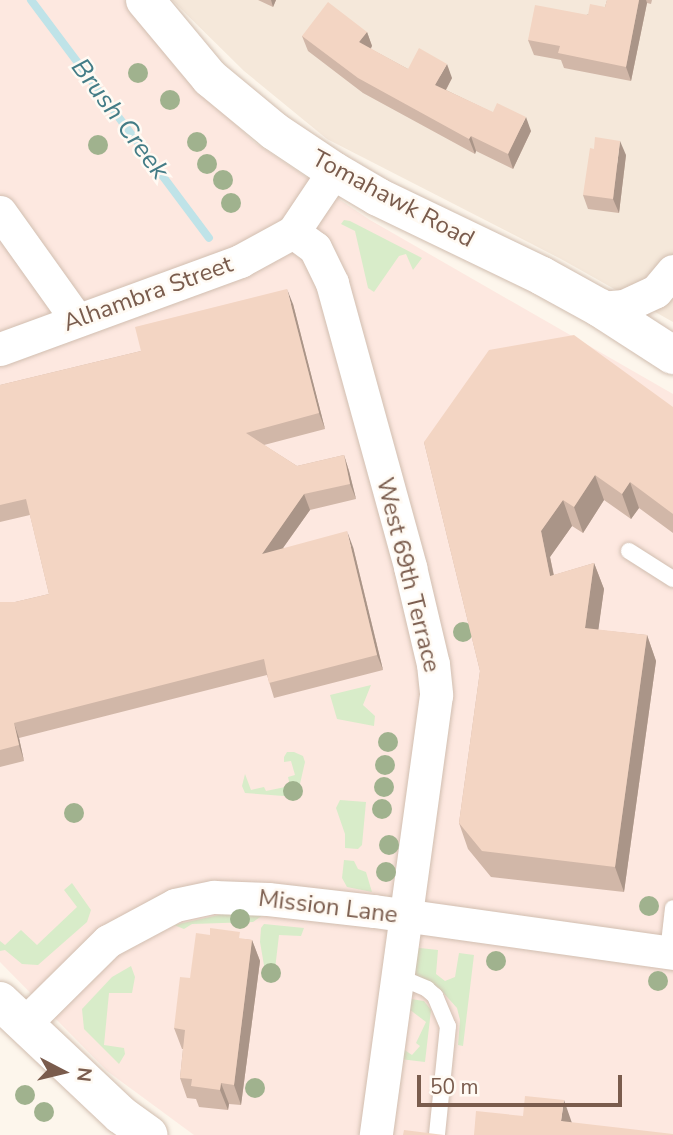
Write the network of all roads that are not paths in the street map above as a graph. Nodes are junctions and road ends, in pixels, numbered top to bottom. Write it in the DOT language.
graph roads {
  1 [pos="152,4"];
  2 [pos="334,172"];
  3 [pos="0,212"];
  4 [pos="293,232"];
  5 [pos="673,271"];
  6 [pos="600,308"];
  7 [pos="77,320"];
  8 [pos="0,349"];
  9 [pos="673,355"];
  10 [pos="629,551"];
  11 [pos="673,579"];
  12 [pos="673,908"];
  13 [pos="404,916"];
  14 [pos="670,952"];
  15 [pos="397,976"];
  16 [pos="12,1012"];
  17 [pos="149,1135"];
  18 [pos="376,1135"];
  19 [pos="437,1135"];
  1 -- 2 [label="street, Tomahawk Road"];
  2 -- 4 [label="street"];
  2 -- 6 [label="street, Tomahawk Road"];
  3 -- 7 [label="street"];
  4 -- 7 [label="street, Alhambra Street"];
  4 -- 13 [label="street, West 69th Terrace"];
  5 -- 6 [label="street"];
  6 -- 9 [label="street, Tomahawk Road"];
  7 -- 8 [label="street, Alhambra Street"];
  10 -- 11 [label="lane"];
  12 -- 14 [label="lane"];
  13 -- 14 [label="street, Mission Lane"];
  13 -- 15 [label="street, West 69th Terrace"];
  13 -- 16 [label="street, Mission Lane"];
  15 -- 18 [label="street, West 69th Terrace"];
  15 -- 19 [label="lane"];
  16 -- 17 [label="street"];
}
